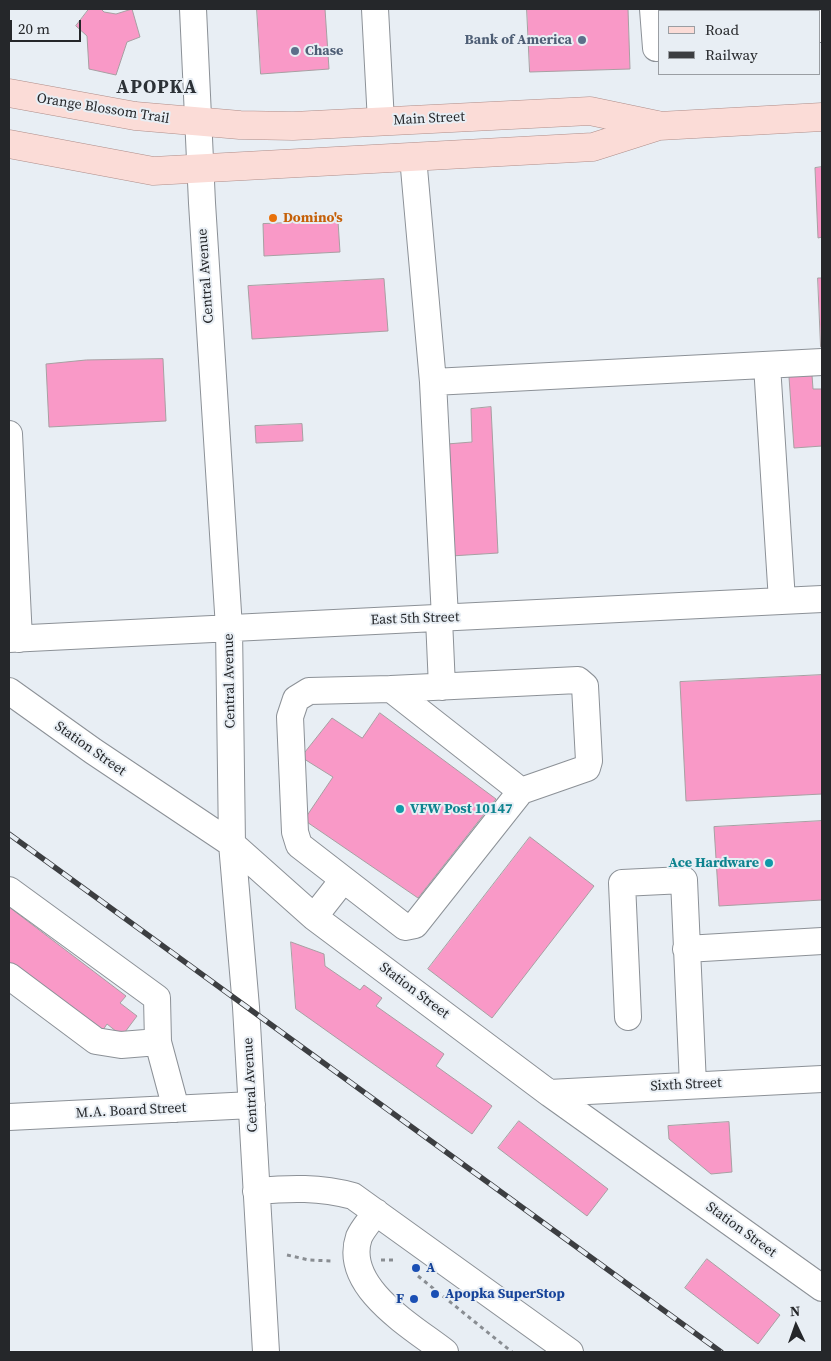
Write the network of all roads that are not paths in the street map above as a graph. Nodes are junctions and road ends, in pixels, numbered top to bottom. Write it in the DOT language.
graph roads {
  1 [pos="193,9"];
  2 [pos="375,9"];
  3 [pos="653,9"];
  4 [pos="658,46"];
  5 [pos="9,94"];
  6 [pos="822,117"];
  7 [pos="198,122"];
  8 [pos="381,122"];
  9 [pos="659,126"];
  10 [pos="9,144"];
  11 [pos="412,158"];
  12 [pos="200,168"];
  13 [pos="822,362"];
  14 [pos="766,365"];
  15 [pos="433,382"];
  16 [pos="9,434"];
  17 [pos="822,599"];
  18 [pos="782,601"];
  19 [pos="442,618"];
  20 [pos="229,628"];
  21 [pos="14,639"];
  22 [pos="442,687"];
  23 [pos="391,689"];
  24 [pos="9,691"];
  25 [pos="520,791"];
  26 [pos="232,844"];
  27 [pos="342,880"];
  28 [pos="9,890"];
  29 [pos="314,917"];
  30 [pos="822,941"];
  31 [pos="686,949"];
  32 [pos="9,976"];
  33 [pos="628,1017"];
  34 [pos="158,1042"];
  35 [pos="822,1079"];
  36 [pos="693,1085"];
  37 [pos="549,1092"];
  38 [pos="252,1105"];
  39 [pos="176,1108"];
  40 [pos="9,1117"];
  41 [pos="256,1191"];
  42 [pos="376,1212"];
  43 [pos="822,1288"];
  44 [pos="266,1352"];
  45 [pos="445,1352"];
  46 [pos="570,1352"];
  1 -- 7 [label="street, Central Avenue"];
  2 -- 8 [label="street"];
  3 -- 4 [label="street"];
  5 -- 7 [label="main road, Orange Blossom Trail"];
  6 -- 9 [label="main road, Main Street"];
  7 -- 8 [label="main road, Main Street"];
  7 -- 12 [label="street, Central Avenue"];
  8 -- 9 [label="main road, Main Street"];
  9 -- 11 [label="main road, Main Street"];
  10 -- 12 [label="main road"];
  11 -- 12 [label="main road, Main Street"];
  11 -- 15 [label="street"];
  12 -- 20 [label="street, Central Avenue"];
  13 -- 14 [label="street"];
  14 -- 15 [label="street"];
  14 -- 18 [label="street"];
  15 -- 19 [label="street"];
  16 -- 21 [label="street"];
  17 -- 18 [label="street, East 5th Street"];
  18 -- 19 [label="street, East 5th Street"];
  19 -- 20 [label="street, East 5th Street"];
  19 -- 22 [label="street"];
  20 -- 21 [label="street, East 5th Street"];
  20 -- 26 [label="street, Central Avenue"];
  22 -- 23 [label="street"];
  22 -- 25 [label="street"];
  23 -- 25 [label="street"];
  23 -- 27 [label="street"];
  24 -- 26 [label="street, Station Street"];
  25 -- 27 [label="street"];
  26 -- 29 [label="street, Station Street"];
  26 -- 38 [label="street, Central Avenue"];
  27 -- 29 [label="street"];
  28 -- 34 [label="street"];
  29 -- 37 [label="street, Station Street"];
  30 -- 31 [label="street"];
  31 -- 33 [label="street"];
  31 -- 36 [label="street"];
  32 -- 34 [label="street"];
  34 -- 39 [label="street"];
  35 -- 36 [label="street, Sixth Street"];
  36 -- 37 [label="street, Sixth Street"];
  37 -- 43 [label="street, Station Street"];
  38 -- 39 [label="street, M.A. Board Street"];
  38 -- 41 [label="street, Central Avenue"];
  39 -- 40 [label="street, M.A. Board Street"];
  41 -- 42 [label="street"];
  41 -- 44 [label="street, Central Avenue"];
  42 -- 45 [label="street"];
  42 -- 46 [label="street"];
}
